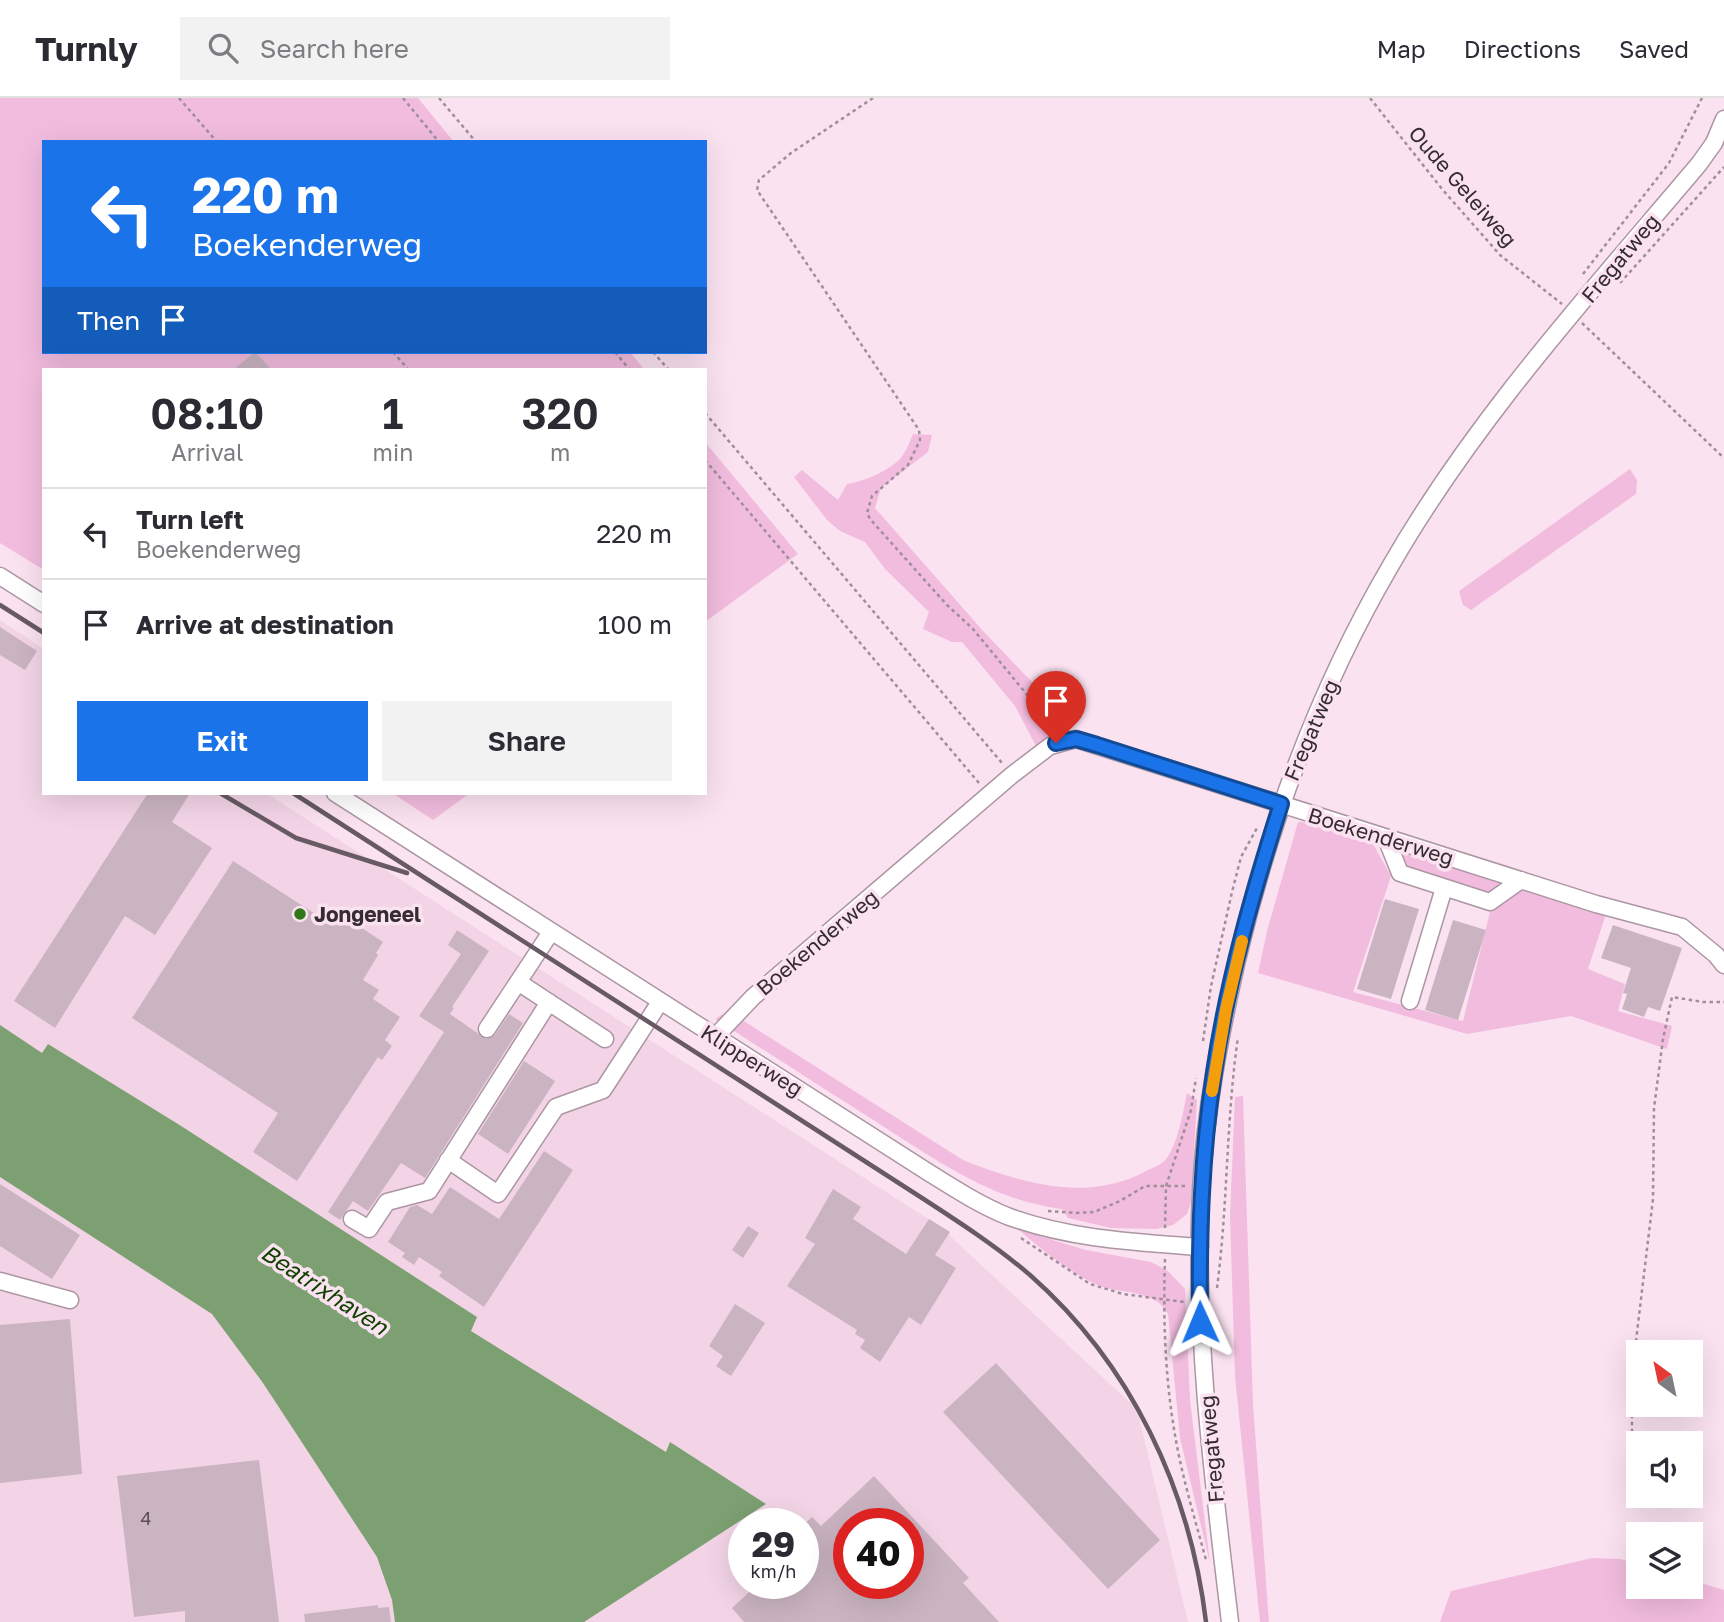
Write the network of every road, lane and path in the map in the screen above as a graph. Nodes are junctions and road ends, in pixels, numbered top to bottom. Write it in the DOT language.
graph roads {
  1 [pos="179,98"];
  2 [pos="403,98"];
  3 [pos="439,98"];
  4 [pos="873,98"];
  5 [pos="1370,98"];
  6 [pos="1724,120"];
  7 [pos="215,140"];
  8 [pos="437,140"];
  9 [pos="474,140"];
  10 [pos="1724,167"];
  11 [pos="1620,283"];
  12 [pos="1573,313"];
  13 [pos="395,354"];
  14 [pos="617,354"];
  15 [pos="655,354"];
  16 [pos="407,368"];
  17 [pos="628,368"];
  18 [pos="667,368"];
  19 [pos="707,415"];
  20 [pos="1724,458"];
  21 [pos="707,462"];
  22 [pos="0,576"];
  23 [pos="42,603"];
  24 [pos="1063,742"];
  25 [pos="1012,775"];
  26 [pos="338,795"];
  27 [pos="990,795"];
  28 [pos="1281,804"];
  29 [pos="1386,838"];
  30 [pos="1521,880"];
  31 [pos="1444,888"];
  32 [pos="551,932"];
  33 [pos="1724,965"];
  34 [pos="518,982"];
  35 [pos="1410,1001"];
  36 [pos="549,1002"];
  37 [pos="660,1002"];
  38 [pos="1724,1002"];
  39 [pos="487,1029"];
  40 [pos="1239,1032"];
  41 [pos="715,1037"];
  42 [pos="605,1039"];
  43 [pos="448,1160"];
  44 [pos="1166,1186"];
  45 [pos="1037,1208"];
  46 [pos="352,1219"];
  47 [pos="1021,1238"];
  48 [pos="1200,1247"];
  49 [pos="0,1281"];
  50 [pos="1217,1292"];
  51 [pos="70,1300"];
  52 [pos="1200,1303"];
  53 [pos="1632,1431"];
  54 [pos="1230,1622"];
  1 -- 7 [label="path"];
  2 -- 8 [label="path"];
  3 -- 9 [label="path"];
  4 -- 24 [label="path"];
  5 -- 12 [label="path, Oude Geleiweg"];
  6 -- 12 [label="street, Fregatweg"];
  10 -- 11 [label="path, Fregatweg"];
  12 -- 20 [label="path, Oude Geleiweg"];
  12 -- 28 [label="street, Fregatweg"];
  13 -- 16 [label="path"];
  14 -- 17 [label="path"];
  15 -- 18 [label="path"];
  19 -- 25 [label="path"];
  21 -- 27 [label="path"];
  22 -- 23 [label="street"];
  24 -- 25 [label="street, Boekenderweg"];
  24 -- 28 [label="street, Boekenderweg"];
  25 -- 27 [label="street, Boekenderweg"];
  26 -- 32 [label="street, Klipperweg"];
  27 -- 41 [label="street, Boekenderweg"];
  28 -- 29 [label="street, Boekenderweg"];
  28 -- 48 [label="street, Fregatweg"];
  29 -- 30 [label="street, Boekenderweg"];
  29 -- 31 [label="street"];
  30 -- 31 [label="street"];
  30 -- 33 [label="street, Boekenderweg"];
  31 -- 35 [label="street"];
  32 -- 34 [label="street"];
  32 -- 37 [label="street, Klipperweg"];
  34 -- 36 [label="street"];
  34 -- 39 [label="street"];
  36 -- 42 [label="street"];
  36 -- 43 [label="street"];
  37 -- 41 [label="street, Klipperweg"];
  37 -- 43 [label="street"];
  38 -- 53 [label="path"];
  40 -- 50 [label="path"];
  41 -- 48 [label="street, Klipperweg"];
  43 -- 46 [label="street"];
  44 -- 45 [label="path"];
  47 -- 52 [label="path"];
  48 -- 52 [label="street, Fregatweg"];
  49 -- 51 [label="street"];
  52 -- 54 [label="street, Fregatweg"];
}
